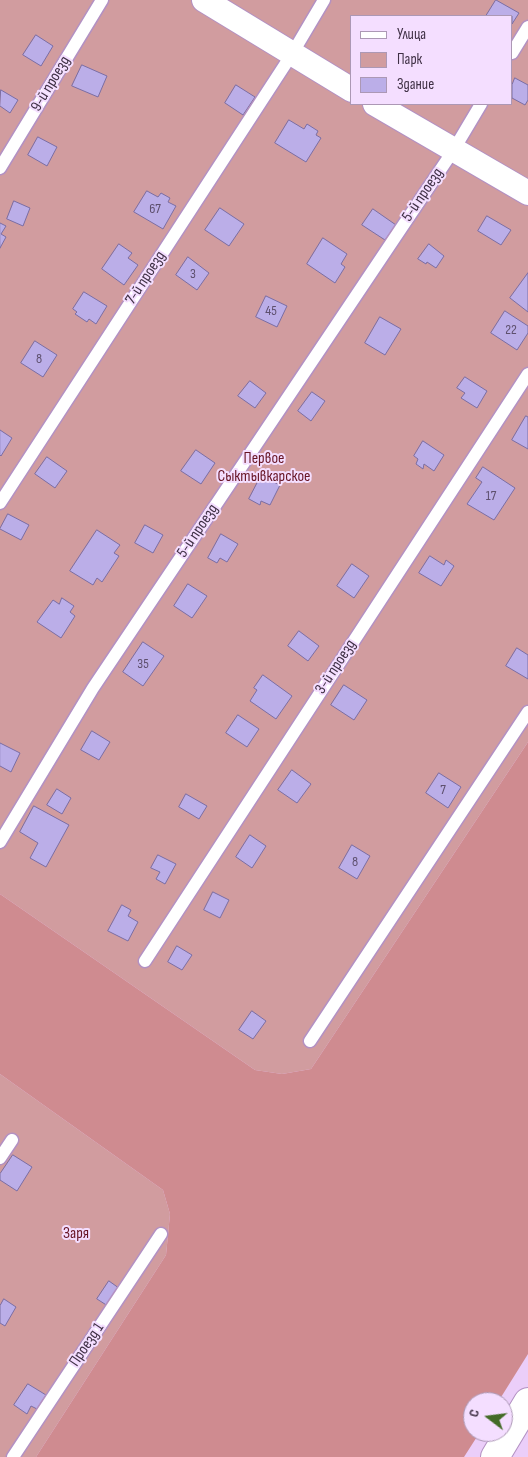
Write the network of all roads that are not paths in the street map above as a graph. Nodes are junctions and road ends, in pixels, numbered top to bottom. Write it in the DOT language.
graph roads {
  1 [pos="102,0"];
  2 [pos="204,0"];
  3 [pos="324,0"];
  4 [pos="528,26"];
  5 [pos="513,51"];
  6 [pos="292,54"];
  7 [pos="350,89"];
  8 [pos="377,105"];
  9 [pos="480,105"];
  10 [pos="453,150"];
  11 [pos="0,168"];
  12 [pos="528,194"];
  13 [pos="528,374"];
  14 [pos="0,503"];
  15 [pos="528,712"];
  16 [pos="0,842"];
  17 [pos="145,961"];
  18 [pos="310,1040"];
  19 [pos="12,1140"];
  20 [pos="0,1158"];
  21 [pos="161,1234"];
  22 [pos="528,1402"];
  23 [pos="13,1457"];
  24 [pos="494,1457"];
  1 -- 11 [label="lane, 9-й проезд"];
  2 -- 6 [label="street"];
  3 -- 6 [label="lane, 7-й проезд"];
  4 -- 5 [label="lane"];
  6 -- 7 [label="street"];
  6 -- 14 [label="lane, 7-й проезд"];
  8 -- 10 [label="street"];
  9 -- 10 [label="lane, 5-й проезд"];
  10 -- 12 [label="street"];
  10 -- 16 [label="lane, 5-й проезд"];
  13 -- 17 [label="lane, 3-й проезд"];
  15 -- 18 [label="lane"];
  19 -- 20 [label="lane"];
  21 -- 23 [label="lane, Проезд 1"];
  22 -- 24 [label="main road"];
}
